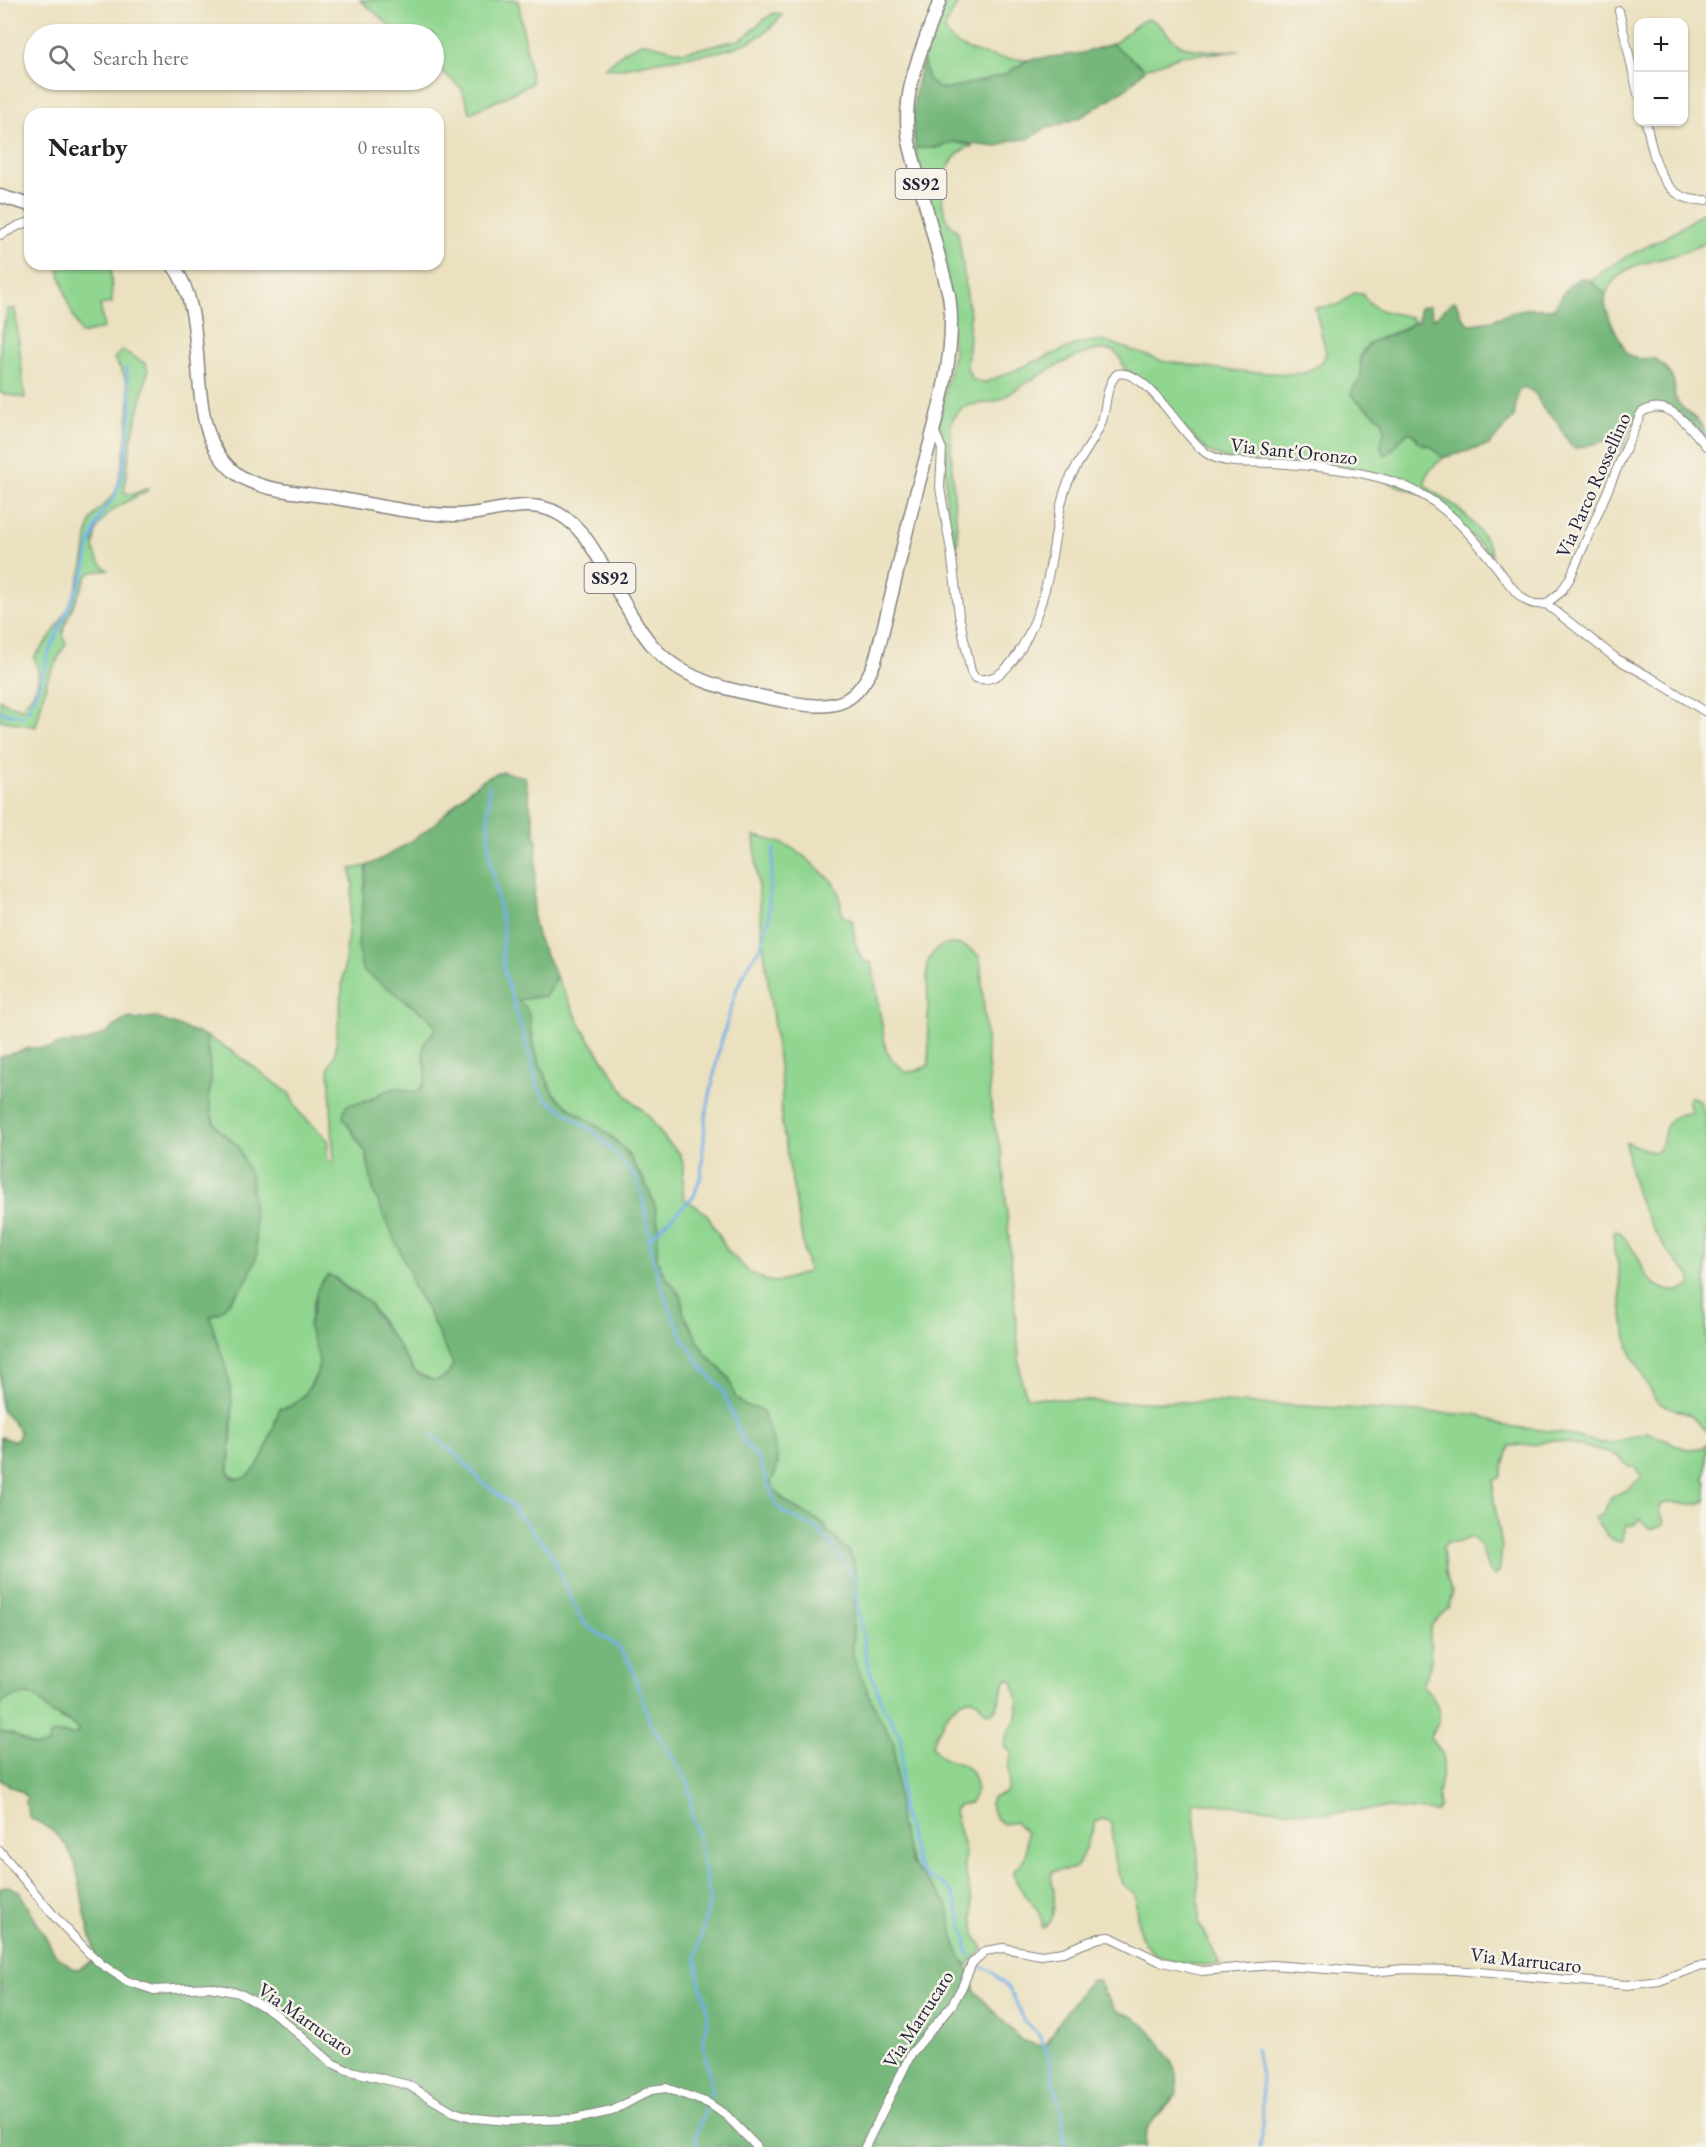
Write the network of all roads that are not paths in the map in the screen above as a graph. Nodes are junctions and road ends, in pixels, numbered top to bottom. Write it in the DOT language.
graph roads {
  1 [pos="940,0"];
  2 [pos="1619,11"];
  3 [pos="1634,76"];
  4 [pos="1647,126"];
  5 [pos="0,196"];
  6 [pos="1706,200"];
  7 [pos="24,203"];
  8 [pos="24,224"];
  9 [pos="0,235"];
  10 [pos="176,270"];
  11 [pos="933,429"];
  12 [pos="1706,446"];
  13 [pos="1546,604"];
  14 [pos="1706,712"];
  15 [pos="0,1851"];
  16 [pos="1328,1964"];
  17 [pos="1706,1966"];
  18 [pos="1340,1970"];
  19 [pos="757,2147"];
  20 [pos="865,2147"];
  1 -- 11 [label="main road, SS92"];
  2 -- 3 [label="street"];
  4 -- 6 [label="street"];
  5 -- 7 [label="main road"];
  8 -- 9 [label="street"];
  10 -- 11 [label="main road, SS92"];
  11 -- 13 [label="street, Via Sant'Oronzo"];
  12 -- 13 [label="street, Via Parco Rossellino"];
  13 -- 14 [label="street, Via Sant'Oronzo"];
  15 -- 19 [label="street, Via Marrucaro"];
  16 -- 18 [label="street, Via Marrucaro"];
  17 -- 18 [label="street, Via Marrucaro"];
  18 -- 20 [label="street, Via Marrucaro"];
}
